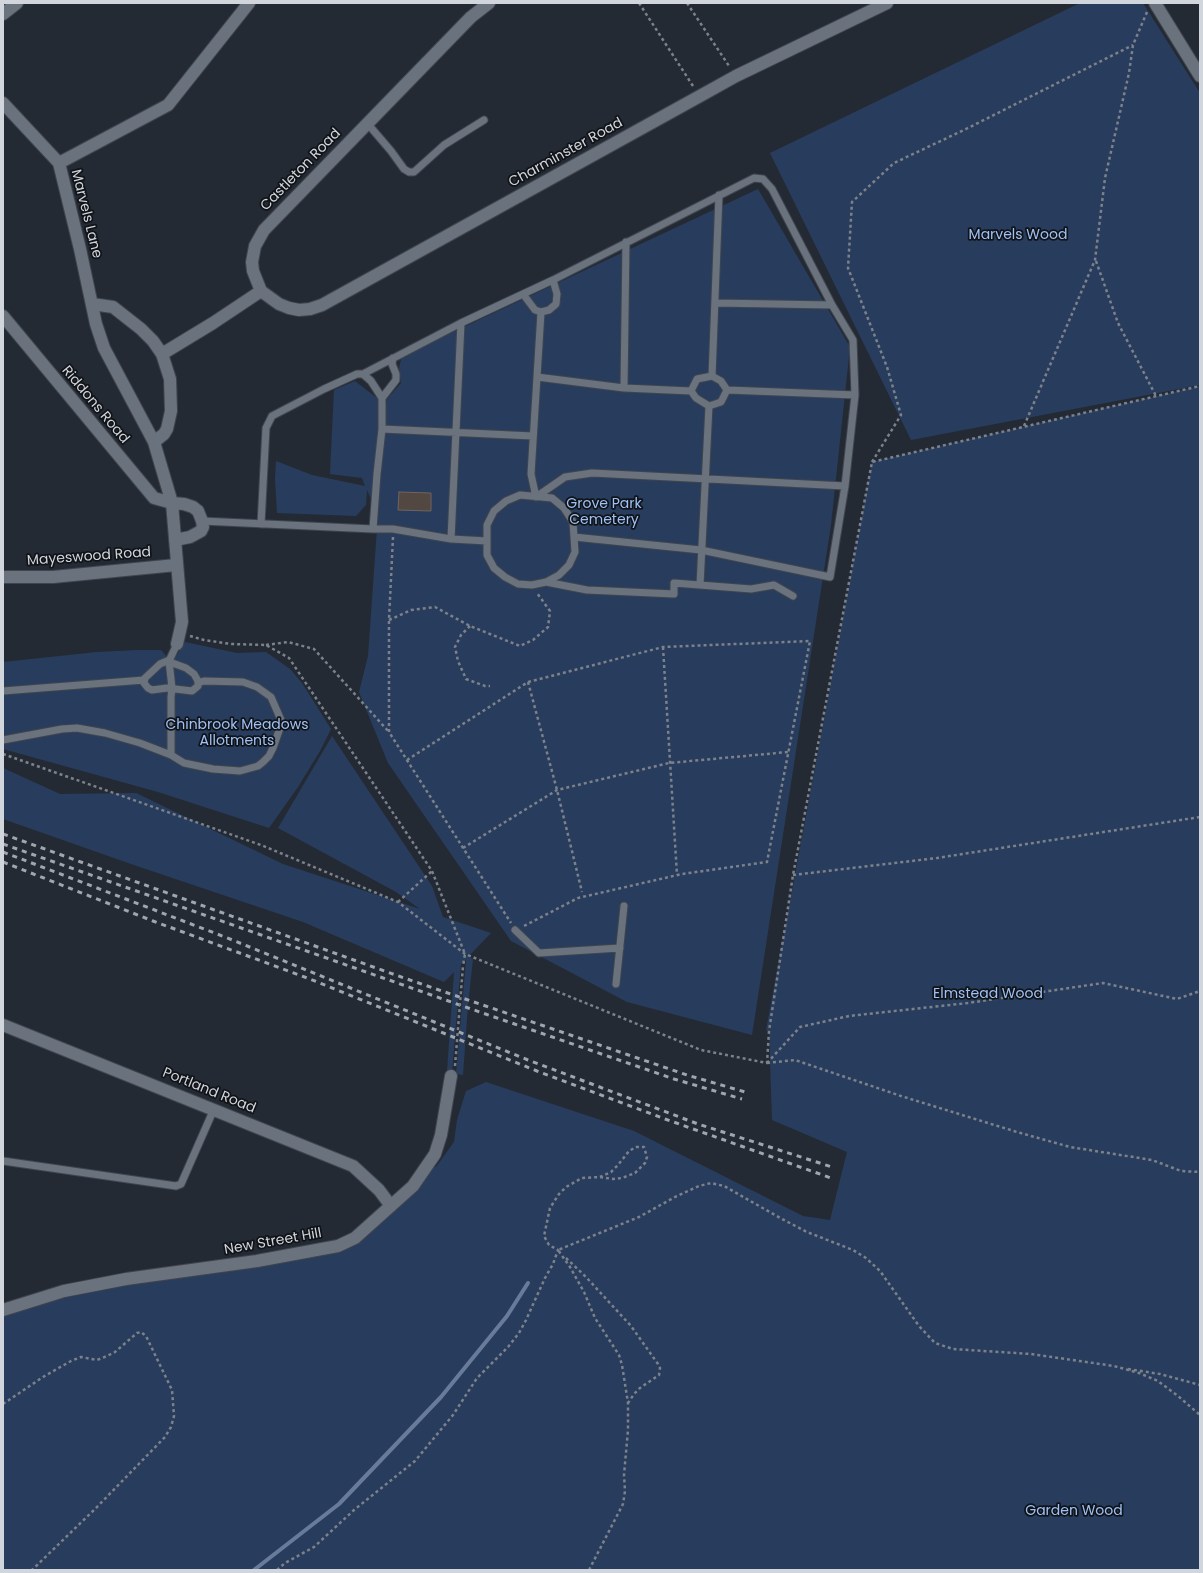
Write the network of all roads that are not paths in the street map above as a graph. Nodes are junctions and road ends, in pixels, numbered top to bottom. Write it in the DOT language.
graph roads {
  1 [pos="17,3"];
  2 [pos="250,3"];
  3 [pos="489,3"];
  4 [pos="887,3"];
  5 [pos="1151,6"];
  6 [pos="3,14"];
  7 [pos="1200,76"];
  8 [pos="3,103"];
  9 [pos="484,120"];
  10 [pos="367,123"];
  11 [pos="59,163"];
  12 [pos="719,195"];
  13 [pos="626,242"];
  14 [pos="553,280"];
  15 [pos="261,291"];
  16 [pos="523,294"];
  17 [pos="715,303"];
  18 [pos="92,304"];
  19 [pos="832,304"];
  20 [pos="541,312"];
  21 [pos="3,316"];
  22 [pos="461,323"];
  23 [pos="162,354"];
  24 [pos="393,358"];
  25 [pos="363,374"];
  26 [pos="712,376"];
  27 [pos="537,377"];
  28 [pos="624,388"];
  29 [pos="727,390"];
  30 [pos="691,391"];
  31 [pos="855,395"];
  32 [pos="382,398"];
  33 [pos="708,406"];
  34 [pos="382,430"];
  35 [pos="456,432"];
  36 [pos="533,436"];
  37 [pos="154,442"];
  38 [pos="706,478"];
  39 [pos="845,486"];
  40 [pos="536,497"];
  41 [pos="172,503"];
  42 [pos="202,521"];
  43 [pos="261,524"];
  44 [pos="373,529"];
  45 [pos="574,537"];
  46 [pos="451,539"];
  47 [pos="175,540"];
  48 [pos="487,541"];
  49 [pos="701,550"];
  50 [pos="176,565"];
  51 [pos="3,577"];
  52 [pos="546,582"];
  53 [pos="700,585"];
  54 [pos="794,596"];
  55 [pos="178,639"];
  56 [pos="169,661"];
  57 [pos="144,680"];
  58 [pos="198,682"];
  59 [pos="172,688"];
  60 [pos="3,691"];
  61 [pos="3,740"];
  62 [pos="171,756"];
  63 [pos="624,906"];
  64 [pos="515,930"];
  65 [pos="620,948"];
  66 [pos="616,984"];
  67 [pos="3,1025"];
  68 [pos="453,1071"];
  69 [pos="214,1109"];
  70 [pos="3,1161"];
  71 [pos="391,1206"];
  72 [pos="3,1310"];
  1 -- 6 [label="street"];
  2 -- 11 [label="street"];
  3 -- 10 [label="street, Castleton Road"];
  4 -- 15 [label="street, Charminster Road"];
  5 -- 7 [label="street"];
  8 -- 11 [label="street, Marvels Lane"];
  9 -- 10 [label="lane"];
  10 -- 15 [label="street, Castleton Road"];
  11 -- 18 [label="street, Marvels Lane"];
  12 -- 13 [label="lane"];
  12 -- 17 [label="lane"];
  12 -- 19 [label="lane"];
  13 -- 14 [label="lane"];
  13 -- 28 [label="lane"];
  14 -- 16 [label="lane"];
  14 -- 20 [label="lane"];
  15 -- 23 [label="street"];
  16 -- 20 [label="lane"];
  16 -- 22 [label="lane"];
  17 -- 19 [label="lane"];
  17 -- 26 [label="lane"];
  18 -- 23 [label="street"];
  18 -- 37 [label="street, Marvels Lane"];
  19 -- 31 [label="lane"];
  20 -- 27 [label="lane"];
  21 -- 41 [label="street, Riddons Road"];
  22 -- 24 [label="lane"];
  22 -- 35 [label="lane"];
  23 -- 37 [label="street"];
  24 -- 25 [label="lane"];
  24 -- 32 [label="lane"];
  25 -- 32 [label="lane"];
  25 -- 43 [label="lane"];
  26 -- 29 [label="lane"];
  26 -- 30 [label="lane"];
  27 -- 28 [label="lane"];
  27 -- 36 [label="lane"];
  28 -- 30 [label="lane"];
  29 -- 31 [label="lane"];
  29 -- 33 [label="lane"];
  30 -- 33 [label="lane"];
  31 -- 39 [label="lane"];
  32 -- 34 [label="lane"];
  33 -- 38 [label="lane"];
  34 -- 35 [label="lane"];
  34 -- 44 [label="lane"];
  35 -- 36 [label="lane"];
  35 -- 46 [label="lane"];
  36 -- 40 [label="lane"];
  37 -- 41 [label="street, Marvels Lane"];
  38 -- 39 [label="lane"];
  38 -- 40 [label="lane"];
  38 -- 49 [label="lane"];
  39 -- 49 [label="lane"];
  40 -- 45 [label="lane"];
  40 -- 48 [label="lane"];
  41 -- 42 [label="street"];
  41 -- 47 [label="street, Marvels Lane"];
  42 -- 43 [label="lane"];
  42 -- 47 [label="street"];
  43 -- 44 [label="lane"];
  44 -- 46 [label="lane"];
  45 -- 49 [label="lane"];
  45 -- 52 [label="lane"];
  46 -- 48 [label="lane"];
  47 -- 50 [label="street, Marvels Lane"];
  48 -- 52 [label="lane"];
  49 -- 53 [label="lane"];
  50 -- 51 [label="street, Mayeswood Road"];
  50 -- 55 [label="street, Marvels Lane"];
  52 -- 53 [label="lane"];
  53 -- 54 [label="lane"];
  55 -- 56 [label="lane"];
  56 -- 57 [label="lane"];
  56 -- 58 [label="lane"];
  56 -- 59 [label="lane"];
  57 -- 59 [label="lane"];
  57 -- 60 [label="lane"];
  58 -- 59 [label="lane"];
  58 -- 62 [label="lane"];
  59 -- 62 [label="lane"];
  61 -- 62 [label="lane"];
  63 -- 65 [label="lane"];
  64 -- 65 [label="lane"];
  65 -- 66 [label="lane"];
  67 -- 69 [label="street, Portland Road"];
  68 -- 71 [label="street, New Street Hill"];
  69 -- 70 [label="lane"];
  69 -- 71 [label="street, Portland Road"];
  71 -- 72 [label="street, New Street Hill"];
}
